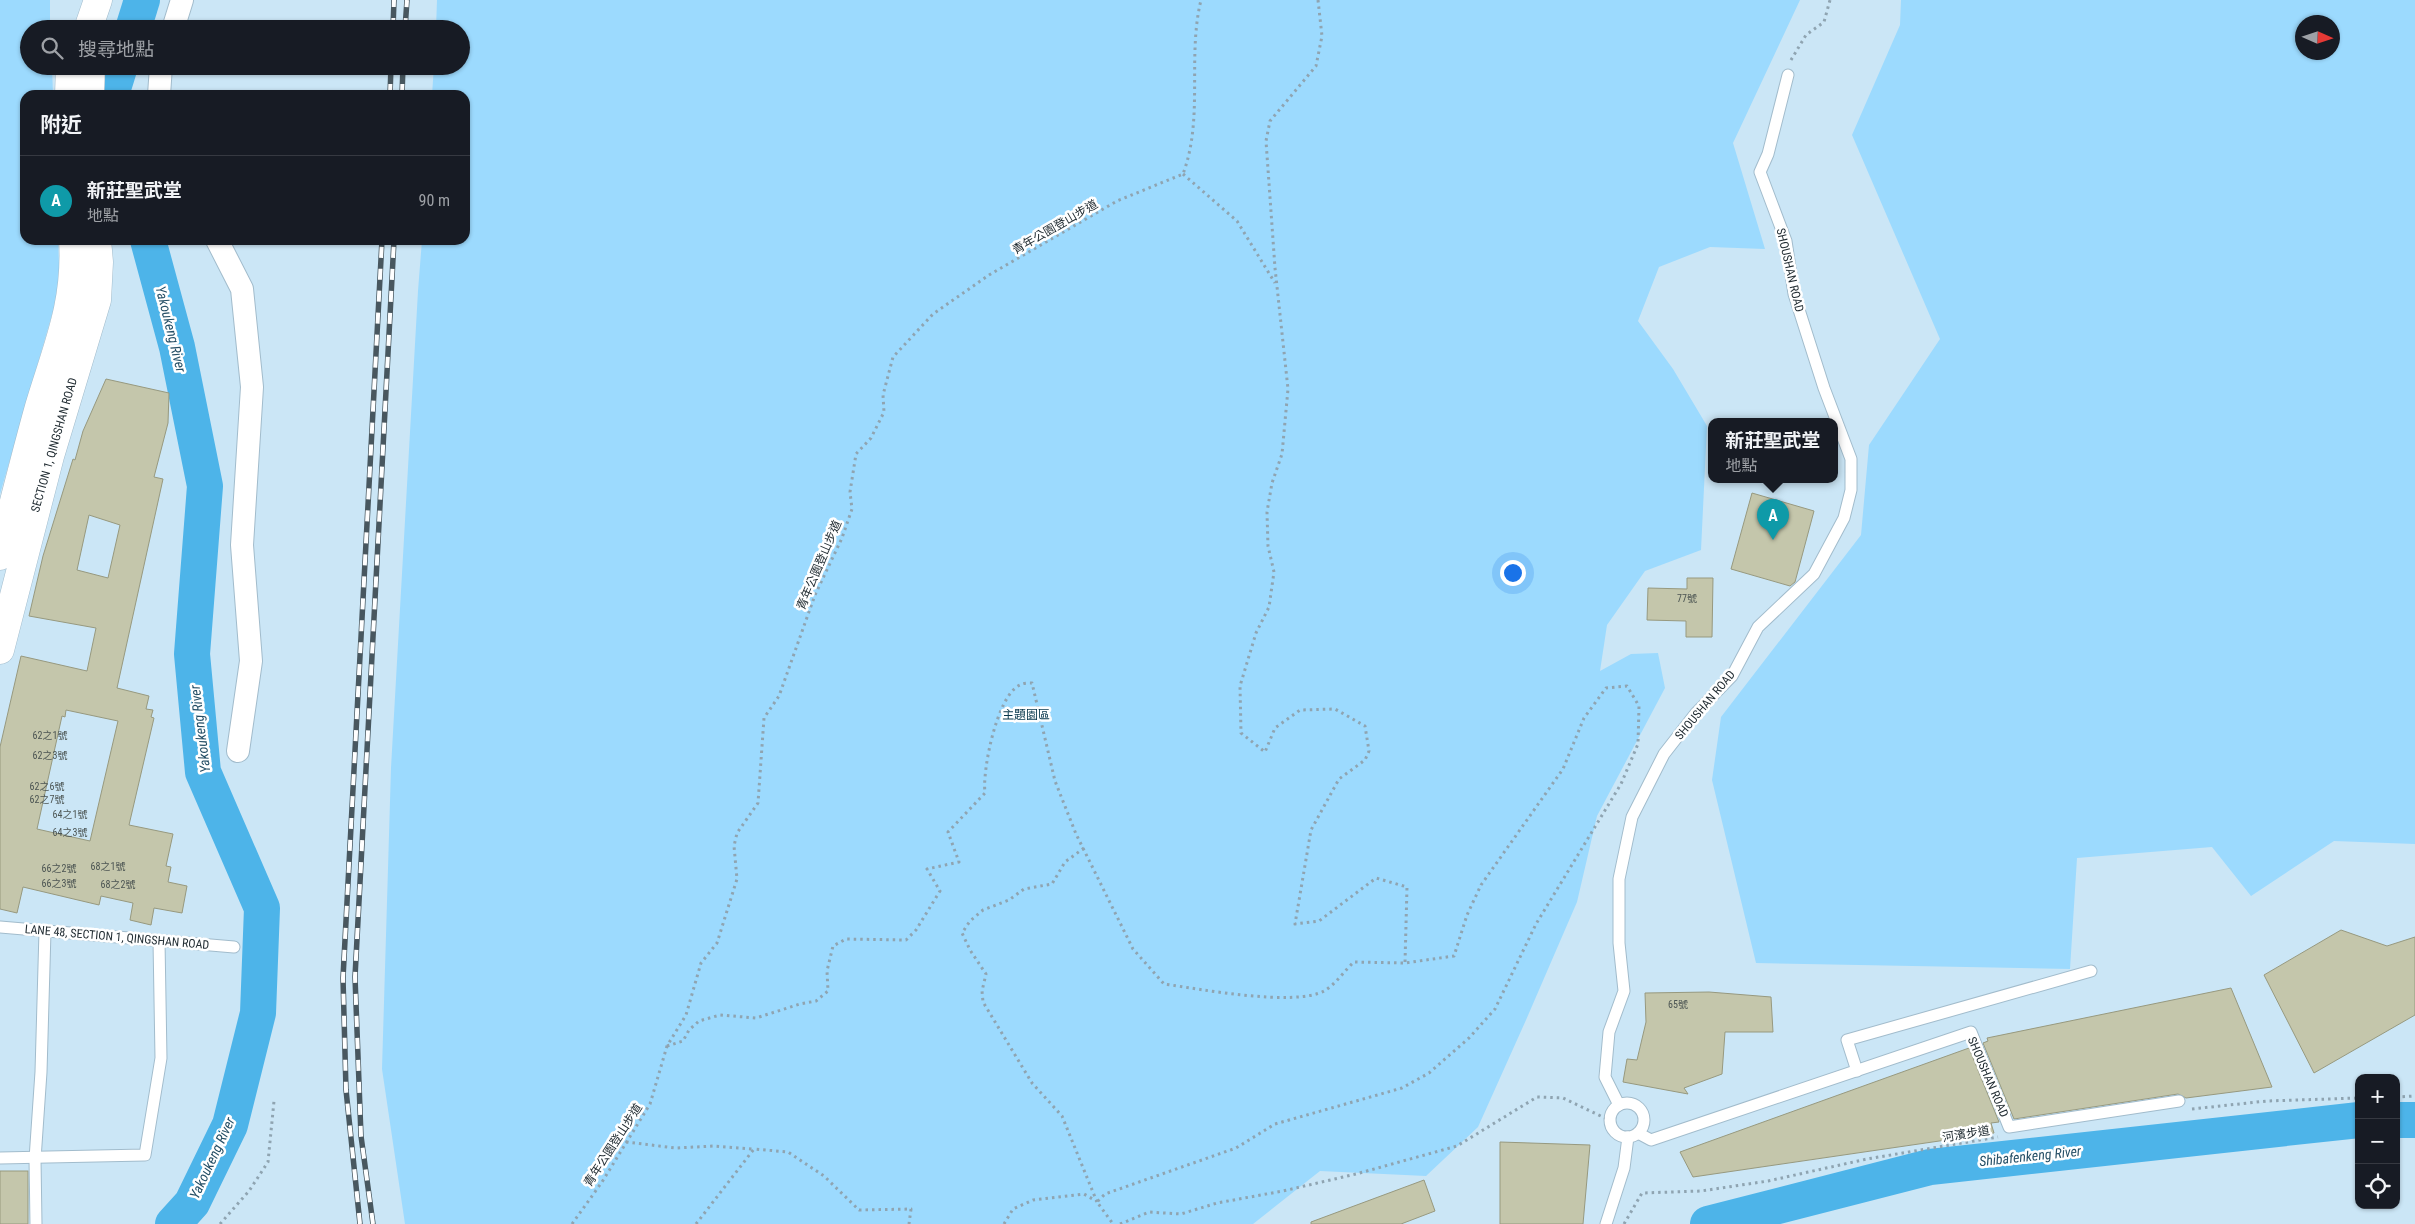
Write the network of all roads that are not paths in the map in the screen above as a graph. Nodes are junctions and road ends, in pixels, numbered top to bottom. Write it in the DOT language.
graph roads {
  1 [pos="98,0"];
  2 [pos="182,0"];
  3 [pos="91,20"];
  4 [pos="176,20"];
  5 [pos="70,75"];
  6 [pos="91,75"];
  7 [pos="160,75"];
  8 [pos="1788,75"];
  9 [pos="69,90"];
  10 [pos="90,90"];
  11 [pos="159,90"];
  12 [pos="73,245"];
  13 [pos="98,245"];
  14 [pos="220,245"];
  15 [pos="1835,418"];
  16 [pos="1838,425"];
  17 [pos="0,556"];
  18 [pos="0,650"];
  19 [pos="238,751"];
  20 [pos="0,927"];
  21 [pos="45,931"];
  22 [pos="159,941"];
  23 [pos="234,947"];
  24 [pos="2091,971"];
  25 [pos="1857,1071"];
  26 [pos="2179,1101"];
  27 [pos="1619,1104"];
  28 [pos="1633,1135"];
  29 [pos="0,1158"];
  30 [pos="34,1159"];
  31 [pos="36,1224"];
  32 [pos="1606,1224"];
  1 -- 3 [label="street"];
  2 -- 4 [label="street"];
  5 -- 9 [label="street"];
  6 -- 10 [label="street"];
  7 -- 11 [label="street"];
  8 -- 15 [label="lane, SHOUSHAN ROAD"];
  12 -- 17 [label="street, SECTION 1, QINGSHAN ROAD"];
  13 -- 18 [label="street, SECTION 1, QINGSHAN ROAD"];
  14 -- 19 [label="street"];
  16 -- 27 [label="lane, SHOUSHAN ROAD"];
  20 -- 21 [label="lane, LANE 48, SECTION 1, QINGSHAN ROAD"];
  21 -- 22 [label="lane, LANE 48, SECTION 1, QINGSHAN ROAD"];
  21 -- 30 [label="lane"];
  22 -- 23 [label="lane, LANE 48, SECTION 1, QINGSHAN ROAD"];
  22 -- 30 [label="lane"];
  24 -- 25 [label="lane"];
  25 -- 26 [label="lane, SHOUSHAN ROAD"];
  25 -- 28 [label="lane, SHOUSHAN ROAD"];
  27 -- 28 [label="lane, SHOUSHAN ROAD"];
  27 -- 28 [label="lane"];
  28 -- 32 [label="lane"];
  29 -- 30 [label="lane"];
  30 -- 31 [label="lane"];
}
